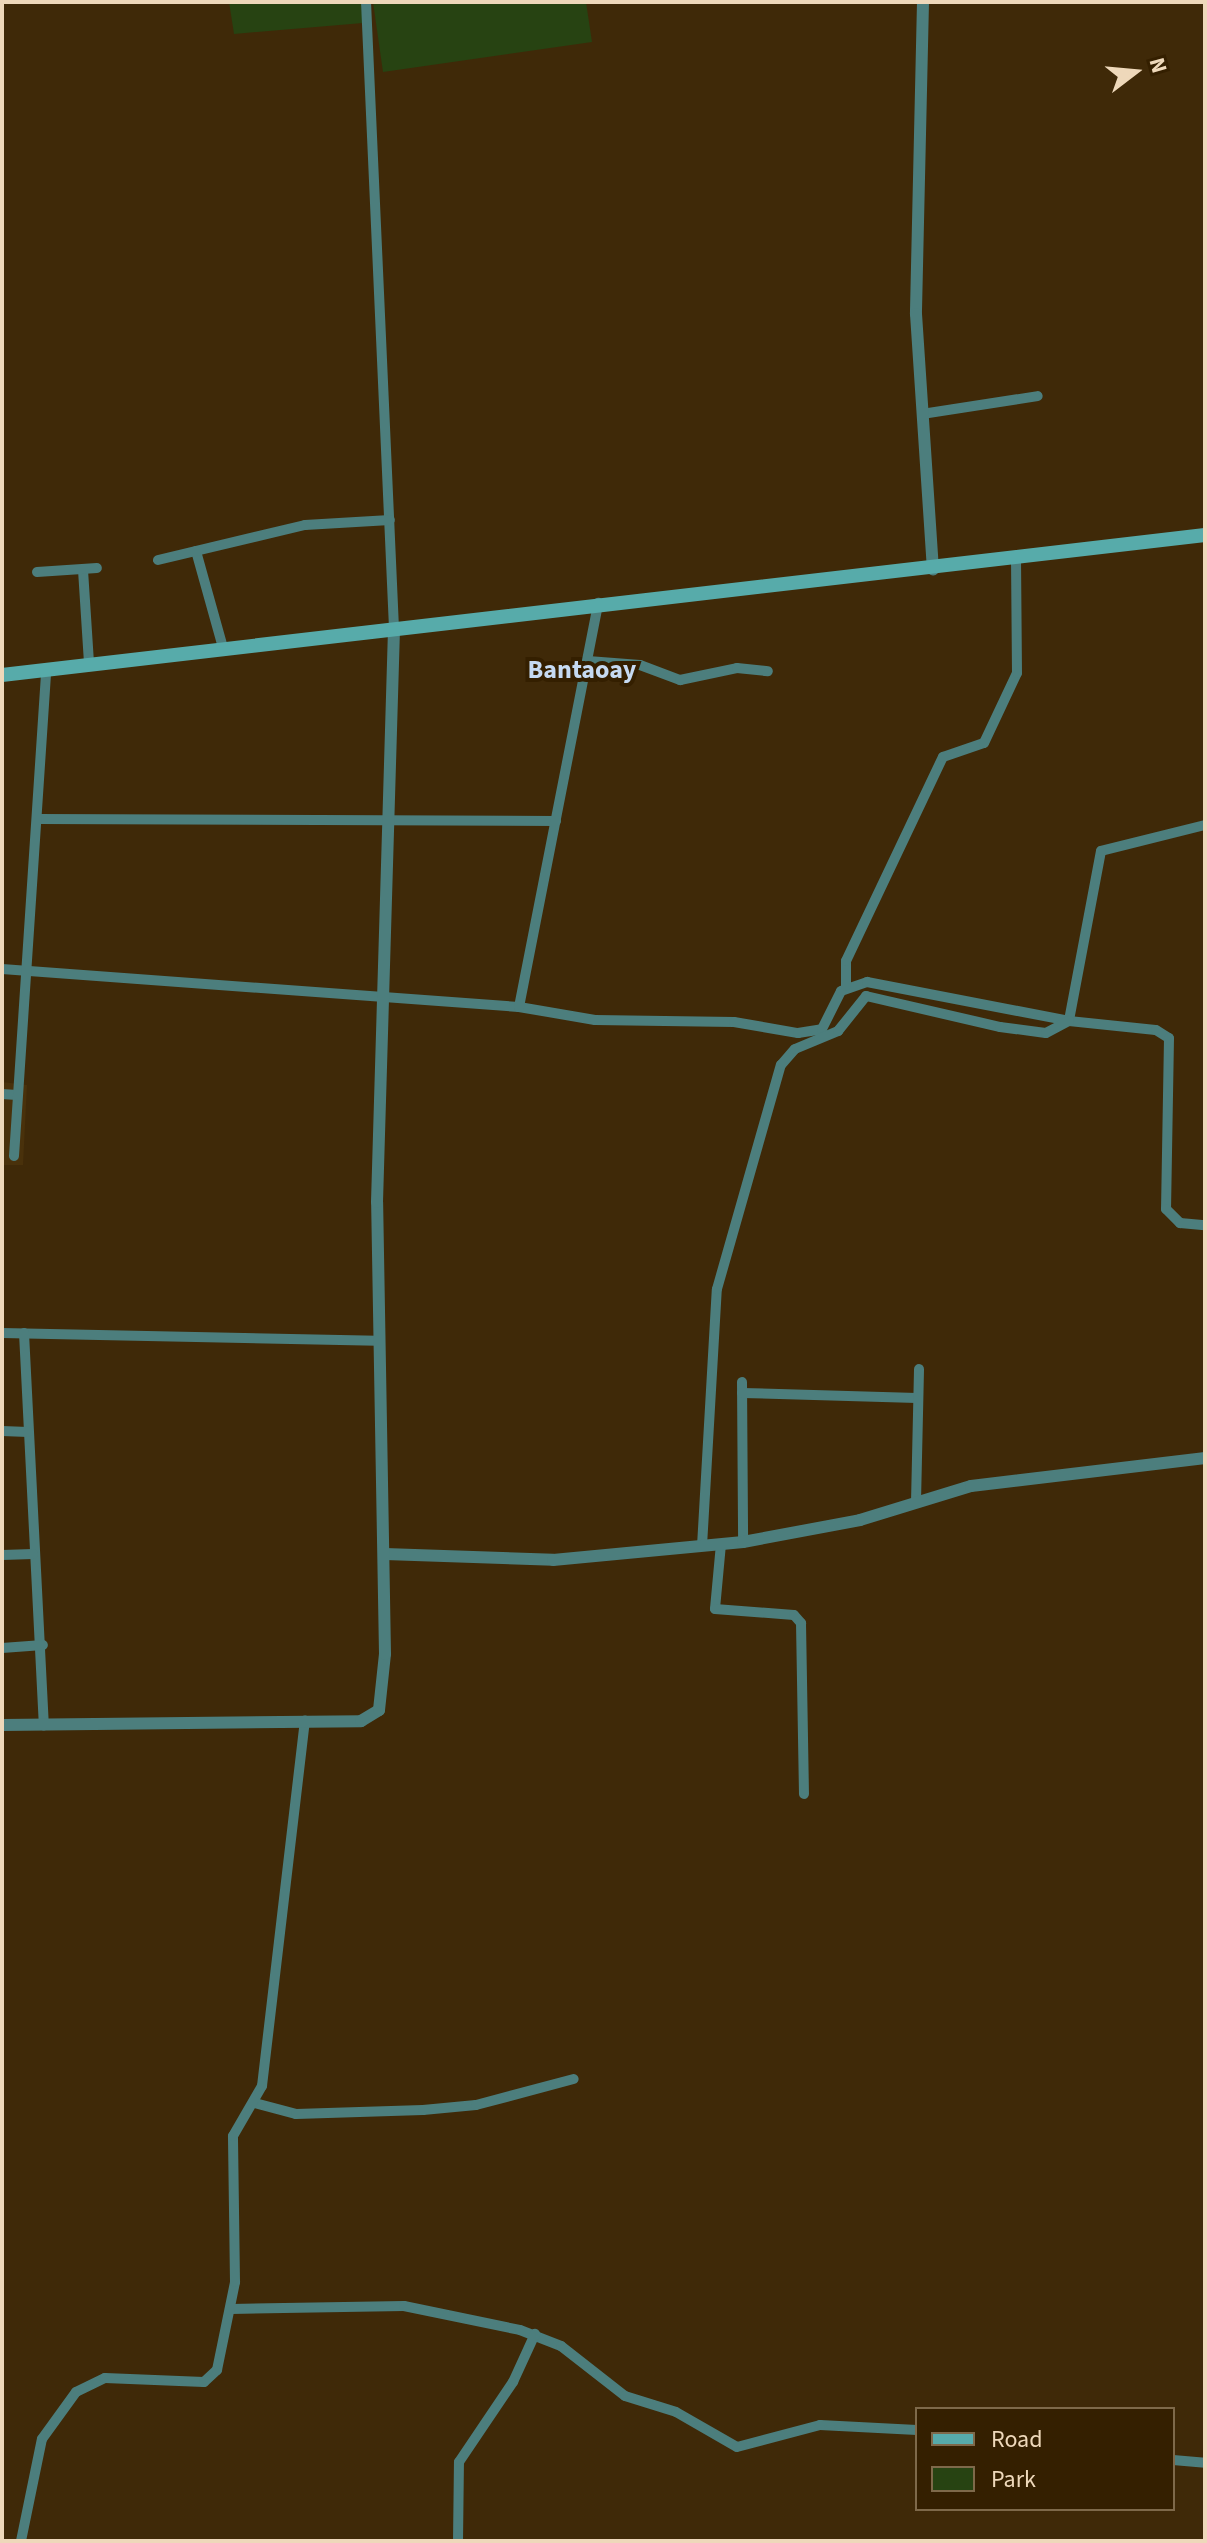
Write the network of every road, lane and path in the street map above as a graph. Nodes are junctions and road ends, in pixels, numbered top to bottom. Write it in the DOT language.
graph roads {
  1 [pos="366,2"];
  2 [pos="923,2"];
  3 [pos="1038,396"];
  4 [pos="922,414"];
  5 [pos="390,520"];
  6 [pos="1205,535"];
  7 [pos="196,551"];
  8 [pos="158,560"];
  9 [pos="1016,561"];
  10 [pos="97,568"];
  11 [pos="933,569"];
  12 [pos="83,570"];
  13 [pos="37,572"];
  14 [pos="598,603"];
  15 [pos="394,629"];
  16 [pos="223,648"];
  17 [pos="588,661"];
  18 [pos="89,664"];
  19 [pos="46,669"];
  20 [pos="768,671"];
  21 [pos="2,675"];
  22 [pos="37,819"];
  23 [pos="392,819"];
  24 [pos="556,821"];
  25 [pos="1205,825"];
  26 [pos="2,969"];
  27 [pos="25,972"];
  28 [pos="846,986"];
  29 [pos="387,997"];
  30 [pos="519,1007"];
  31 [pos="1069,1021"];
  32 [pos="2,1094"];
  33 [pos="17,1095"];
  34 [pos="14,1156"];
  35 [pos="1205,1225"];
  36 [pos="2,1333"];
  37 [pos="24,1333"];
  38 [pos="377,1341"];
  39 [pos="919,1369"];
  40 [pos="917,1398"];
  41 [pos="2,1431"];
  42 [pos="28,1432"];
  43 [pos="1205,1458"];
  44 [pos="916,1502"];
  45 [pos="743,1542"];
  46 [pos="721,1544"];
  47 [pos="702,1546"];
  48 [pos="33,1554"];
  49 [pos="385,1554"];
  50 [pos="2,1555"];
  51 [pos="43,1645"];
  52 [pos="2,1648"];
  53 [pos="305,1721"];
  54 [pos="2,1725"];
  55 [pos="44,1725"];
  56 [pos="804,1794"];
  57 [pos="574,2079"];
  58 [pos="255,2103"];
  59 [pos="231,2309"];
  60 [pos="535,2334"];
  61 [pos="915,2430"];
  62 [pos="1175,2460"];
  63 [pos="1205,2463"];
  64 [pos="21,2541"];
  65 [pos="458,2541"];
  1 -- 5 [label="street"];
  2 -- 4 [label="street"];
  3 -- 4 [label="street"];
  4 -- 11 [label="street"];
  5 -- 7 [label="street"];
  5 -- 15 [label="street"];
  6 -- 9 [label="main road"];
  7 -- 8 [label="street"];
  7 -- 16 [label="street"];
  9 -- 11 [label="main road"];
  9 -- 28 [label="street"];
  10 -- 12 [label="street"];
  11 -- 14 [label="main road"];
  12 -- 13 [label="street"];
  12 -- 18 [label="street"];
  14 -- 15 [label="main road"];
  14 -- 17 [label="street"];
  15 -- 16 [label="main road"];
  15 -- 23 [label="street"];
  16 -- 18 [label="main road"];
  17 -- 20 [label="street"];
  17 -- 24 [label="street"];
  18 -- 19 [label="main road"];
  19 -- 21 [label="main road"];
  19 -- 22 [label="street"];
  22 -- 23 [label="street"];
  22 -- 27 [label="street"];
  23 -- 24 [label="street"];
  23 -- 29 [label="street"];
  24 -- 30 [label="street"];
  25 -- 31 [label="street"];
  26 -- 27 [label="street"];
  27 -- 29 [label="street"];
  27 -- 33 [label="street"];
  28 -- 30 [label="street"];
  28 -- 31 [label="street"];
  29 -- 30 [label="street"];
  29 -- 38 [label="street"];
  31 -- 35 [label="street"];
  31 -- 47 [label="street"];
  32 -- 33 [label="street"];
  33 -- 34 [label="street"];
  36 -- 37 [label="street"];
  37 -- 38 [label="street"];
  37 -- 42 [label="street"];
  38 -- 49 [label="street"];
  39 -- 40 [label="street"];
  40 -- 44 [label="street"];
  40 -- 45 [label="street"];
  41 -- 42 [label="street"];
  42 -- 48 [label="street"];
  43 -- 44 [label="street"];
  44 -- 45 [label="street"];
  45 -- 46 [label="street"];
  46 -- 47 [label="street"];
  46 -- 56 [label="street"];
  47 -- 49 [label="street"];
  48 -- 50 [label="street"];
  48 -- 51 [label="street"];
  49 -- 53 [label="street"];
  51 -- 52 [label="street"];
  51 -- 55 [label="street"];
  53 -- 55 [label="street"];
  53 -- 58 [label="street"];
  54 -- 55 [label="street"];
  57 -- 58 [label="street"];
  58 -- 59 [label="street"];
  59 -- 60 [label="street"];
  59 -- 64 [label="street"];
  60 -- 61 [label="street"];
  60 -- 65 [label="street"];
  62 -- 63 [label="street"];
}
